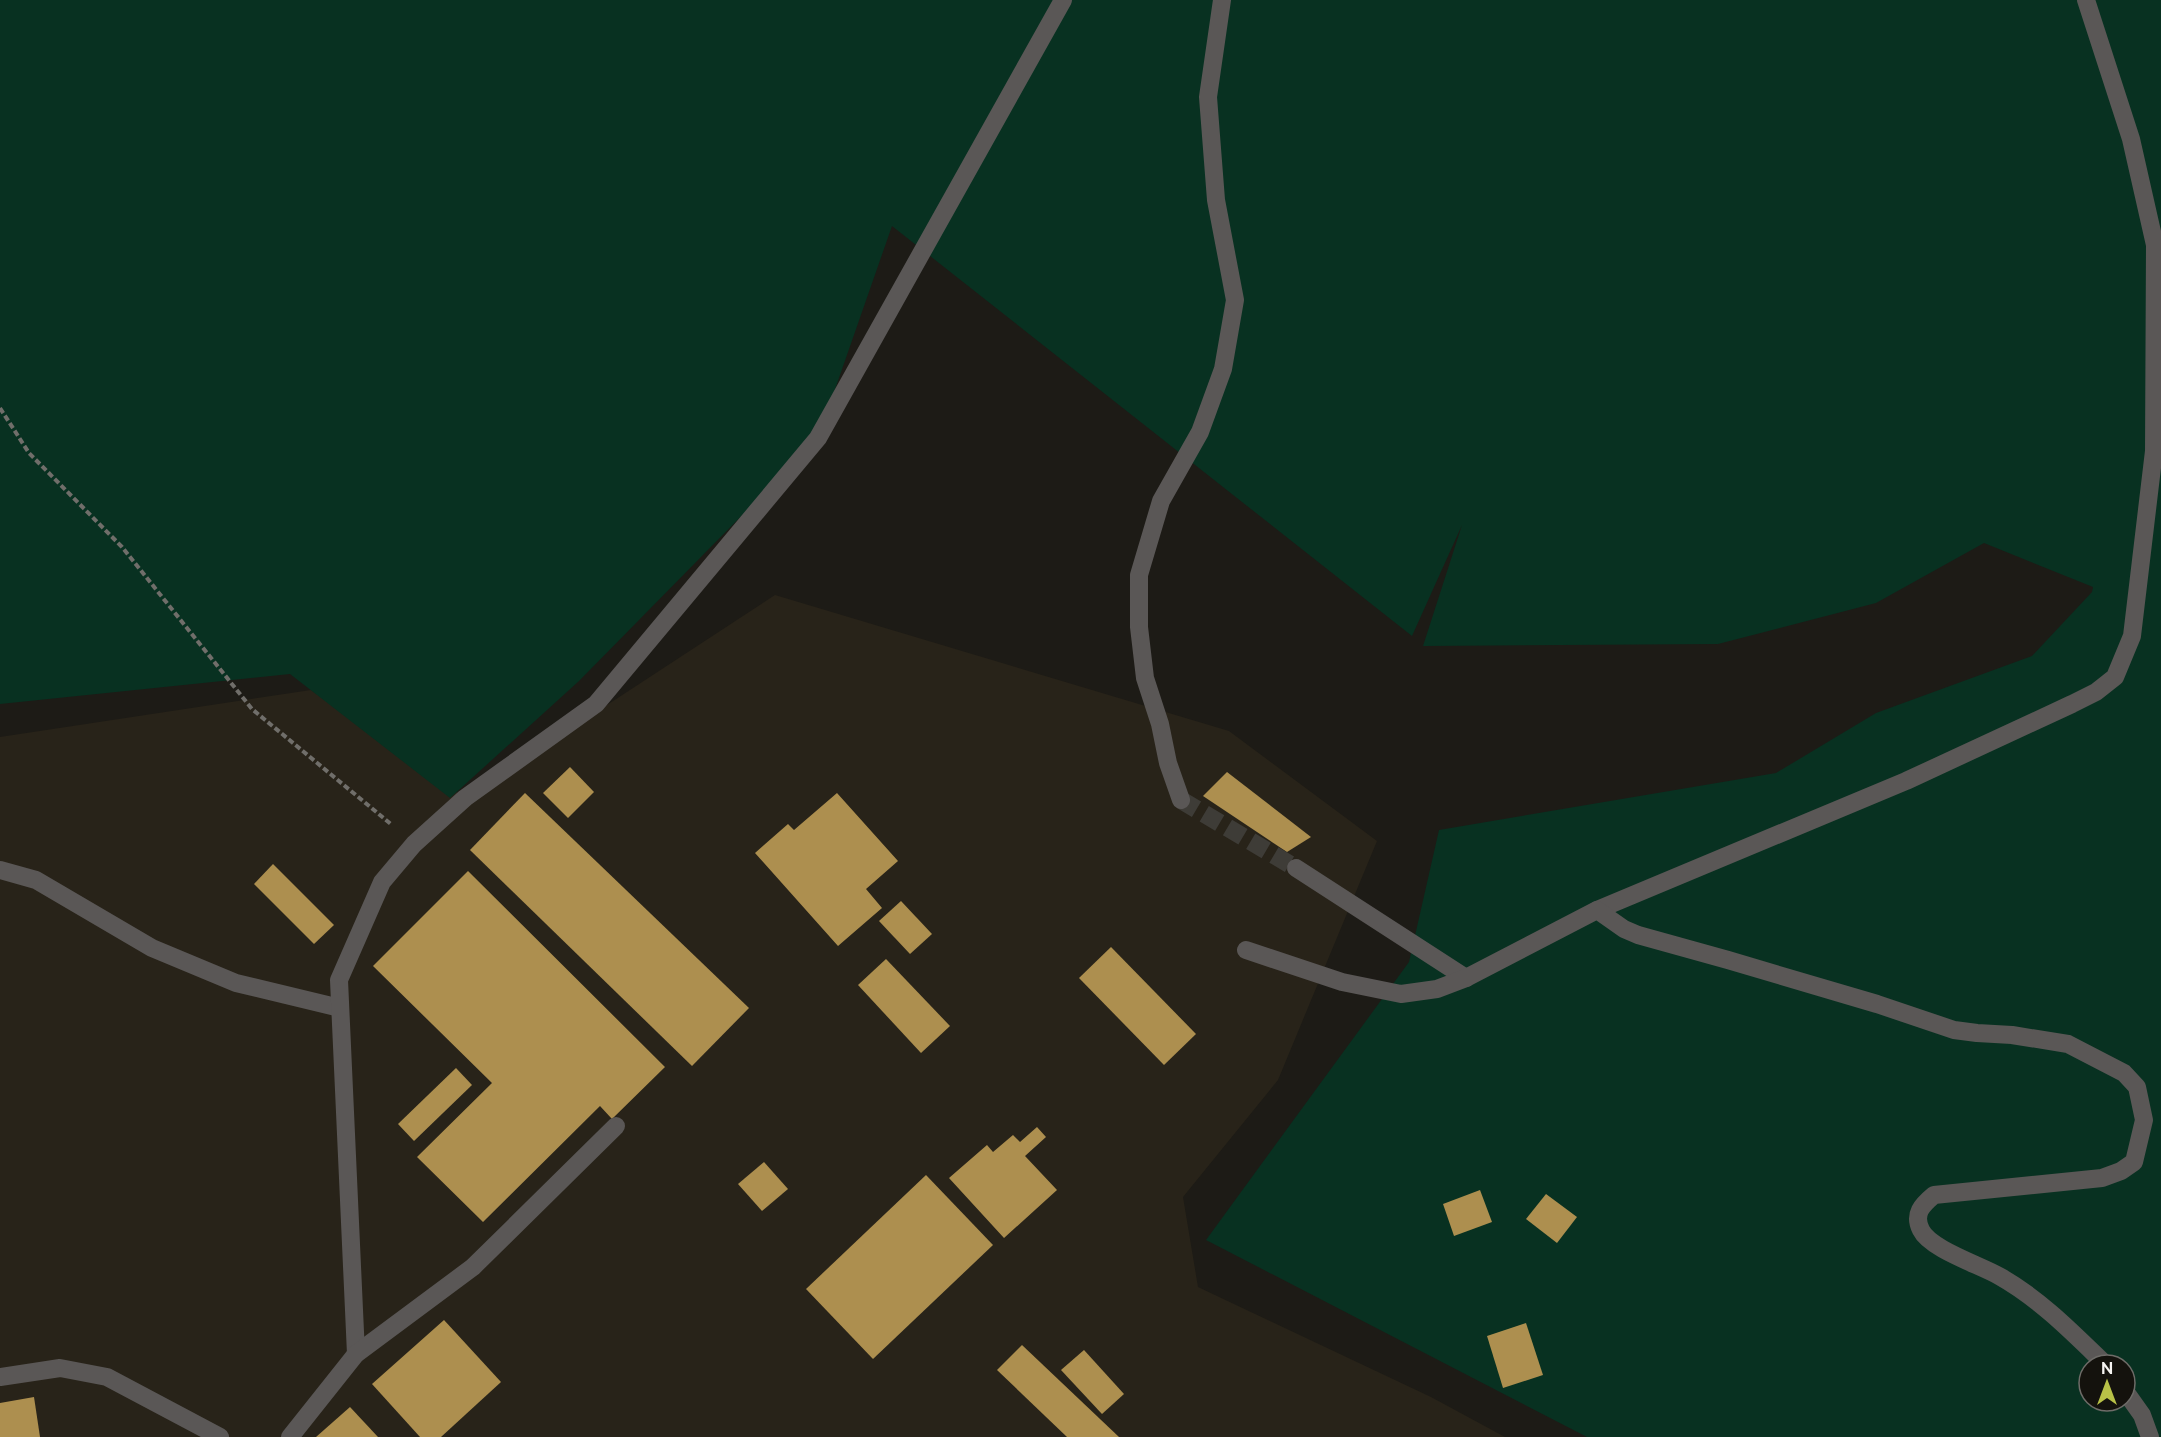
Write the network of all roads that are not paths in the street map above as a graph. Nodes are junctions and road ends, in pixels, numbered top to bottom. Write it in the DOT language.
graph roads {
  1 [pos="1063,0"];
  2 [pos="1222,0"];
  3 [pos="2086,0"];
  4 [pos="1181,800"];
  5 [pos="1296,868"];
  6 [pos="0,870"];
  7 [pos="1597,910"];
  8 [pos="1246,950"];
  9 [pos="1466,978"];
  10 [pos="340,1008"];
  11 [pos="616,1126"];
  12 [pos="2093,1353"];
  13 [pos="356,1354"];
  14 [pos="0,1377"];
  15 [pos="2137,1408"];
  16 [pos="220,1437"];
  17 [pos="290,1437"];
  18 [pos="2150,1437"];
  1 -- 10 [label="lane"];
  2 -- 4 [label="lane"];
  3 -- 7 [label="lane"];
  5 -- 9 [label="lane"];
  6 -- 10 [label="lane"];
  7 -- 9 [label="lane"];
  7 -- 12 [label="lane"];
  8 -- 9 [label="lane"];
  10 -- 13 [label="lane"];
  11 -- 13 [label="lane"];
  13 -- 17 [label="lane"];
  14 -- 16 [label="lane"];
  15 -- 18 [label="lane"];
}
